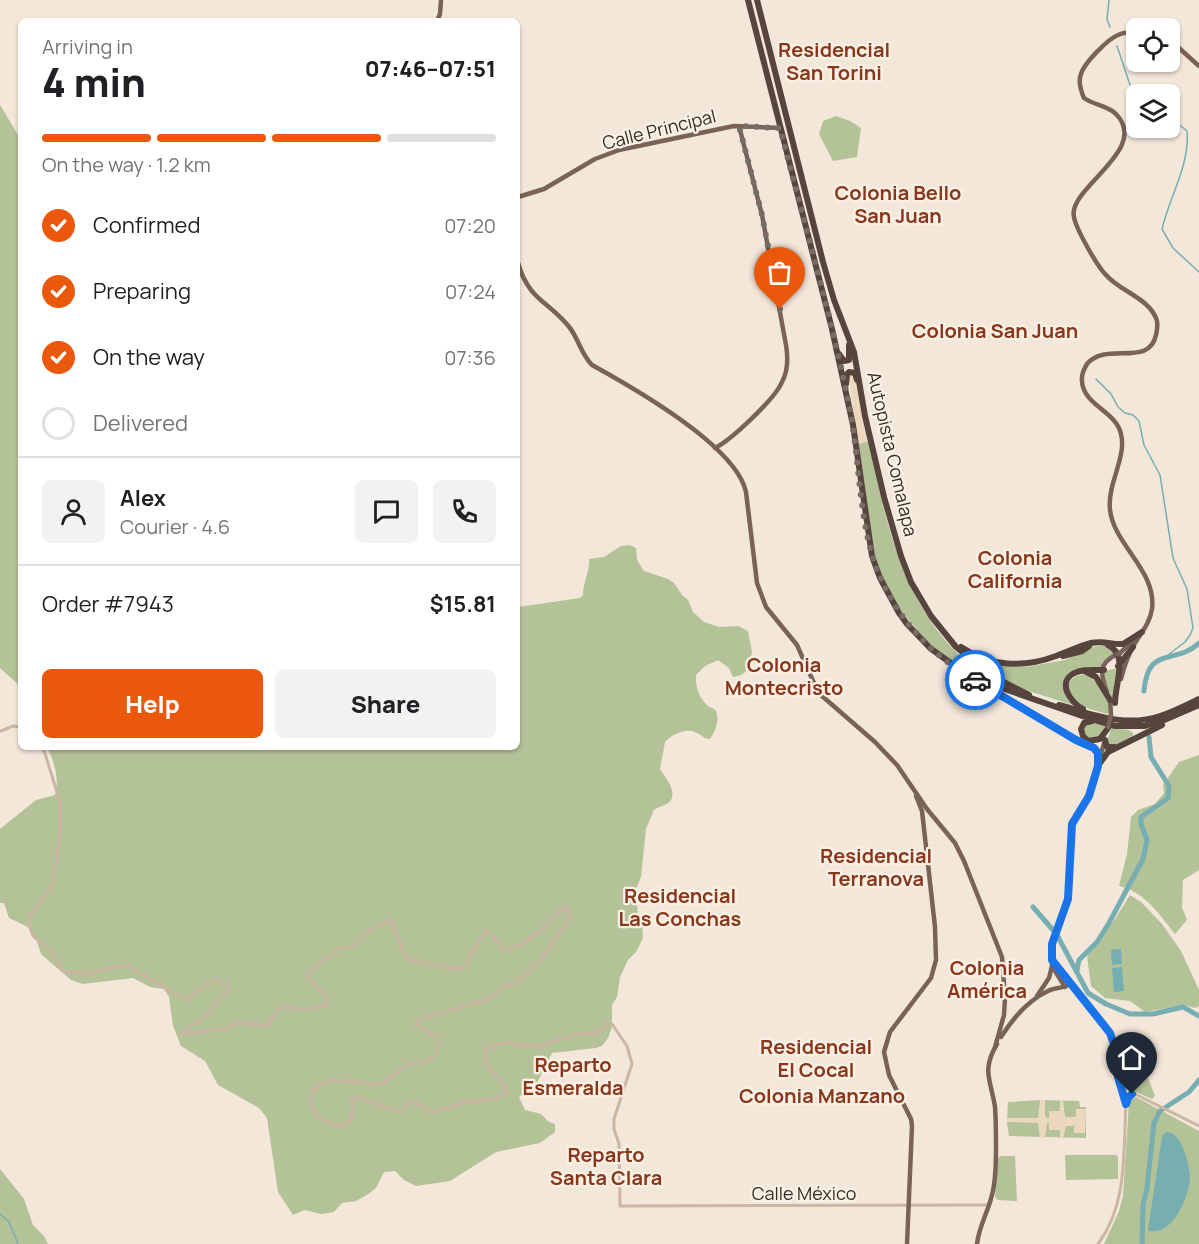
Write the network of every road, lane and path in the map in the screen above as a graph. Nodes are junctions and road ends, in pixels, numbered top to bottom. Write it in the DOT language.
graph roads {
  1 [pos="441,0"];
  2 [pos="748,0"];
  3 [pos="757,0"];
  4 [pos="438,18"];
  5 [pos="1126,33"];
  6 [pos="1180,49"];
  7 [pos="1199,66"];
  8 [pos="739,126"];
  9 [pos="780,128"];
  10 [pos="520,196"];
  11 [pos="520,268"];
  12 [pos="846,328"];
  13 [pos="835,343"];
  14 [pos="845,388"];
  15 [pos="861,389"];
  16 [pos="715,448"];
  17 [pos="938,627"];
  18 [pos="1143,631"];
  19 [pos="1089,645"];
  20 [pos="1133,647"];
  21 [pos="1063,654"];
  22 [pos="1056,656"];
  23 [pos="1081,671"];
  24 [pos="970,677"];
  25 [pos="1199,699"];
  26 [pos="1113,701"];
  27 [pos="1199,705"];
  28 [pos="1187,711"];
  29 [pos="1102,720"];
  30 [pos="18,727"];
  31 [pos="1108,727"];
  32 [pos="1128,727"];
  33 [pos="1,730"];
  34 [pos="1105,740"];
  35 [pos="44,750"];
  36 [pos="1098,766"];
  37 [pos="915,791"];
  38 [pos="938,823"];
  39 [pos="924,827"];
  40 [pos="1052,963"];
  41 [pos="1068,985"];
  42 [pos="1005,998"];
  43 [pos="1035,998"];
  44 [pos="1020,1012"];
  45 [pos="995,1047"];
  46 [pos="1120,1082"];
  47 [pos="1135,1094"];
  48 [pos="1126,1104"];
  49 [pos="1199,1126"];
  50 [pos="989,1204"];
  51 [pos="908,1206"];
  52 [pos="907,1244"];
  53 [pos="977,1244"];
  54 [pos="1098,1244"];
  1 -- 4 [label="main road"];
  2 -- 9 [label="highway, Autopista Comalapa"];
  3 -- 12 [label="highway, Autopista Comalapa"];
  5 -- 18 [label="main road"];
  6 -- 7 [label="main road"];
  8 -- 9 [label="main road, Calle Principal"];
  8 -- 10 [label="main road, Calle Principal"];
  8 -- 16 [label="main road"];
  9 -- 13 [label="highway, Autopista Comalapa"];
  11 -- 16 [label="main road"];
  12 -- 13 [label="highway"];
  12 -- 15 [label="highway, Autopista Comalapa"];
  13 -- 14 [label="highway, Autopista Comalapa"];
  14 -- 15 [label="highway"];
  14 -- 24 [label="highway, Autopista Comalapa"];
  15 -- 17 [label="highway, Autopista Comalapa"];
  16 -- 37 [label="main road"];
  17 -- 22 [label="highway"];
  17 -- 29 [label="highway, Autopista Comalapa"];
  18 -- 20 [label="main road"];
  18 -- 21 [label="highway"];
  18 -- 26 [label="main road"];
  19 -- 21 [label="highway"];
  19 -- 22 [label="highway"];
  19 -- 26 [label="highway"];
  20 -- 23 [label="highway"];
  20 -- 26 [label="main road"];
  21 -- 22 [label="highway"];
  23 -- 26 [label="highway"];
  23 -- 29 [label="highway"];
  24 -- 29 [label="highway, Autopista Comalapa"];
  24 -- 36 [label="highway"];
  25 -- 29 [label="highway, Autopista Comalapa"];
  26 -- 31 [label="main road, bridge"];
  27 -- 28 [label="highway, Autopista Comalapa"];
  28 -- 32 [label="highway, Autopista Comalapa"];
  28 -- 36 [label="highway"];
  29 -- 31 [label="highway"];
  29 -- 32 [label="highway, Autopista Comalapa"];
  30 -- 33 [label="street"];
  31 -- 34 [label="main road"];
  32 -- 34 [label="highway"];
  34 -- 36 [label="main road"];
  35 -- 51 [label="street, Calle México"];
  36 -- 40 [label="main road"];
  37 -- 38 [label="main road"];
  37 -- 39 [label="main road"];
  38 -- 39 [label="main road"];
  38 -- 42 [label="main road"];
  39 -- 51 [label="main road"];
  40 -- 41 [label="main road"];
  40 -- 43 [label="main road"];
  41 -- 43 [label="main road"];
  41 -- 46 [label="street"];
  42 -- 44 [label="main road"];
  42 -- 45 [label="main road"];
  43 -- 44 [label="main road"];
  44 -- 45 [label="main road"];
  45 -- 50 [label="main road"];
  46 -- 47 [label="street"];
  46 -- 48 [label="street"];
  47 -- 48 [label="street"];
  47 -- 49 [label="street"];
  48 -- 54 [label="street"];
  50 -- 51 [label="street, Calle México"];
  50 -- 53 [label="main road"];
  51 -- 52 [label="main road"];
}
